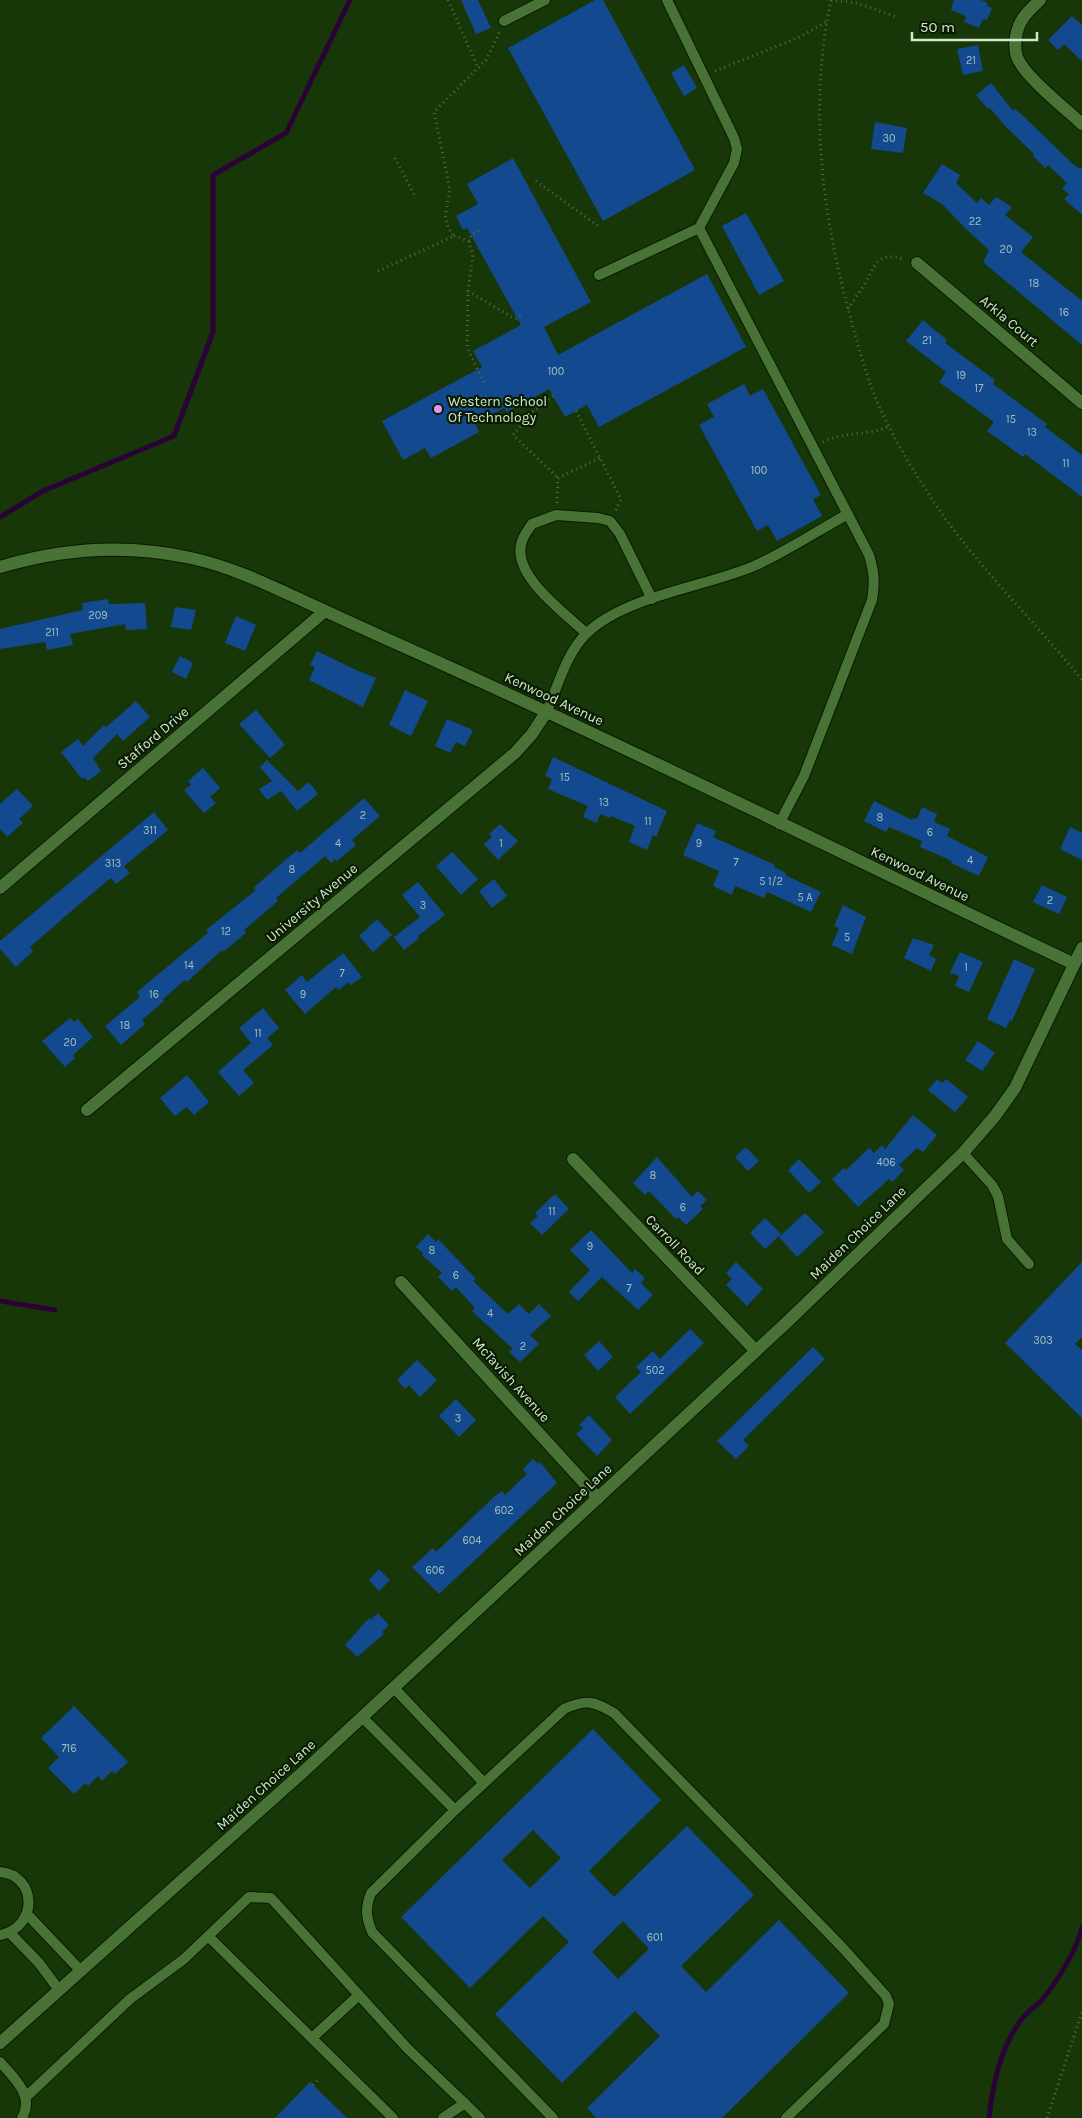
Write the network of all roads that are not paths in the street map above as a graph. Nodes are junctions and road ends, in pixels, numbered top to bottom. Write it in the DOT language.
graph roads {
  1 [pos="546,0"];
  2 [pos="666,0"];
  3 [pos="1040,0"];
  4 [pos="504,21"];
  5 [pos="1082,124"];
  6 [pos="699,228"];
  7 [pos="917,263"];
  8 [pos="599,275"];
  9 [pos="1082,403"];
  10 [pos="848,514"];
  11 [pos="0,567"];
  12 [pos="652,599"];
  13 [pos="325,611"];
  14 [pos="586,633"];
  15 [pos="547,711"];
  16 [pos="779,824"];
  17 [pos="0,888"];
  18 [pos="1082,948"];
  19 [pos="1074,964"];
  20 [pos="87,1110"];
  21 [pos="963,1154"];
  22 [pos="573,1159"];
  23 [pos="1029,1264"];
  24 [pos="401,1282"];
  25 [pos="756,1351"];
  26 [pos="598,1498"];
  27 [pos="394,1688"];
  28 [pos="362,1717"];
  29 [pos="484,1783"];
  30 [pos="455,1810"];
  31 [pos="0,1872"];
  32 [pos="27,1914"];
  33 [pos="5,1934"];
  34 [pos="208,1936"];
  35 [pos="80,1971"];
  36 [pos="59,1990"];
  37 [pos="359,1995"];
  38 [pos="312,2038"];
  39 [pos="0,2043"];
  40 [pos="0,2062"];
  41 [pos="27,2096"];
  42 [pos="465,2103"];
  43 [pos="22,2118"];
  44 [pos="393,2118"];
  45 [pos="443,2118"];
  46 [pos="480,2118"];
  47 [pos="553,2118"];
  48 [pos="786,2118"];
  1 -- 4 [label="lane"];
  2 -- 6 [label="lane"];
  3 -- 5 [label="street"];
  6 -- 8 [label="lane"];
  6 -- 10 [label="lane"];
  7 -- 9 [label="street, Arkla Court"];
  10 -- 12 [label="lane"];
  10 -- 16 [label="lane"];
  11 -- 13 [label="street, Kenwood Avenue"];
  12 -- 14 [label="lane"];
  12 -- 14 [label="lane"];
  13 -- 15 [label="street, Kenwood Avenue"];
  13 -- 17 [label="street, Stafford Drive"];
  14 -- 15 [label="lane"];
  15 -- 16 [label="street, Kenwood Avenue"];
  15 -- 20 [label="street, University Avenue"];
  16 -- 19 [label="street, Kenwood Avenue"];
  18 -- 19 [label="street, Maiden Choice Lane"];
  19 -- 21 [label="street, Maiden Choice Lane"];
  21 -- 23 [label="lane"];
  21 -- 25 [label="street, Maiden Choice Lane"];
  22 -- 25 [label="street, Carroll Road"];
  24 -- 26 [label="street, McTavish Avenue"];
  25 -- 26 [label="street, Maiden Choice Lane"];
  26 -- 27 [label="street, Maiden Choice Lane"];
  27 -- 28 [label="street, Maiden Choice Lane"];
  27 -- 29 [label="lane"];
  28 -- 30 [label="lane"];
  28 -- 35 [label="street, Maiden Choice Lane"];
  29 -- 30 [label="lane"];
  29 -- 48 [label="lane"];
  30 -- 47 [label="lane"];
  31 -- 32 [label="lane"];
  32 -- 33 [label="lane"];
  32 -- 35 [label="lane"];
  33 -- 36 [label="lane"];
  34 -- 37 [label="lane"];
  34 -- 38 [label="lane"];
  34 -- 41 [label="lane"];
  35 -- 36 [label="street, Maiden Choice Lane"];
  36 -- 39 [label="street, Maiden Choice Lane"];
  37 -- 38 [label="lane"];
  37 -- 42 [label="lane"];
  38 -- 44 [label="lane"];
  40 -- 41 [label="lane"];
  41 -- 43 [label="lane"];
  42 -- 45 [label="lane"];
  42 -- 46 [label="lane"];
}
